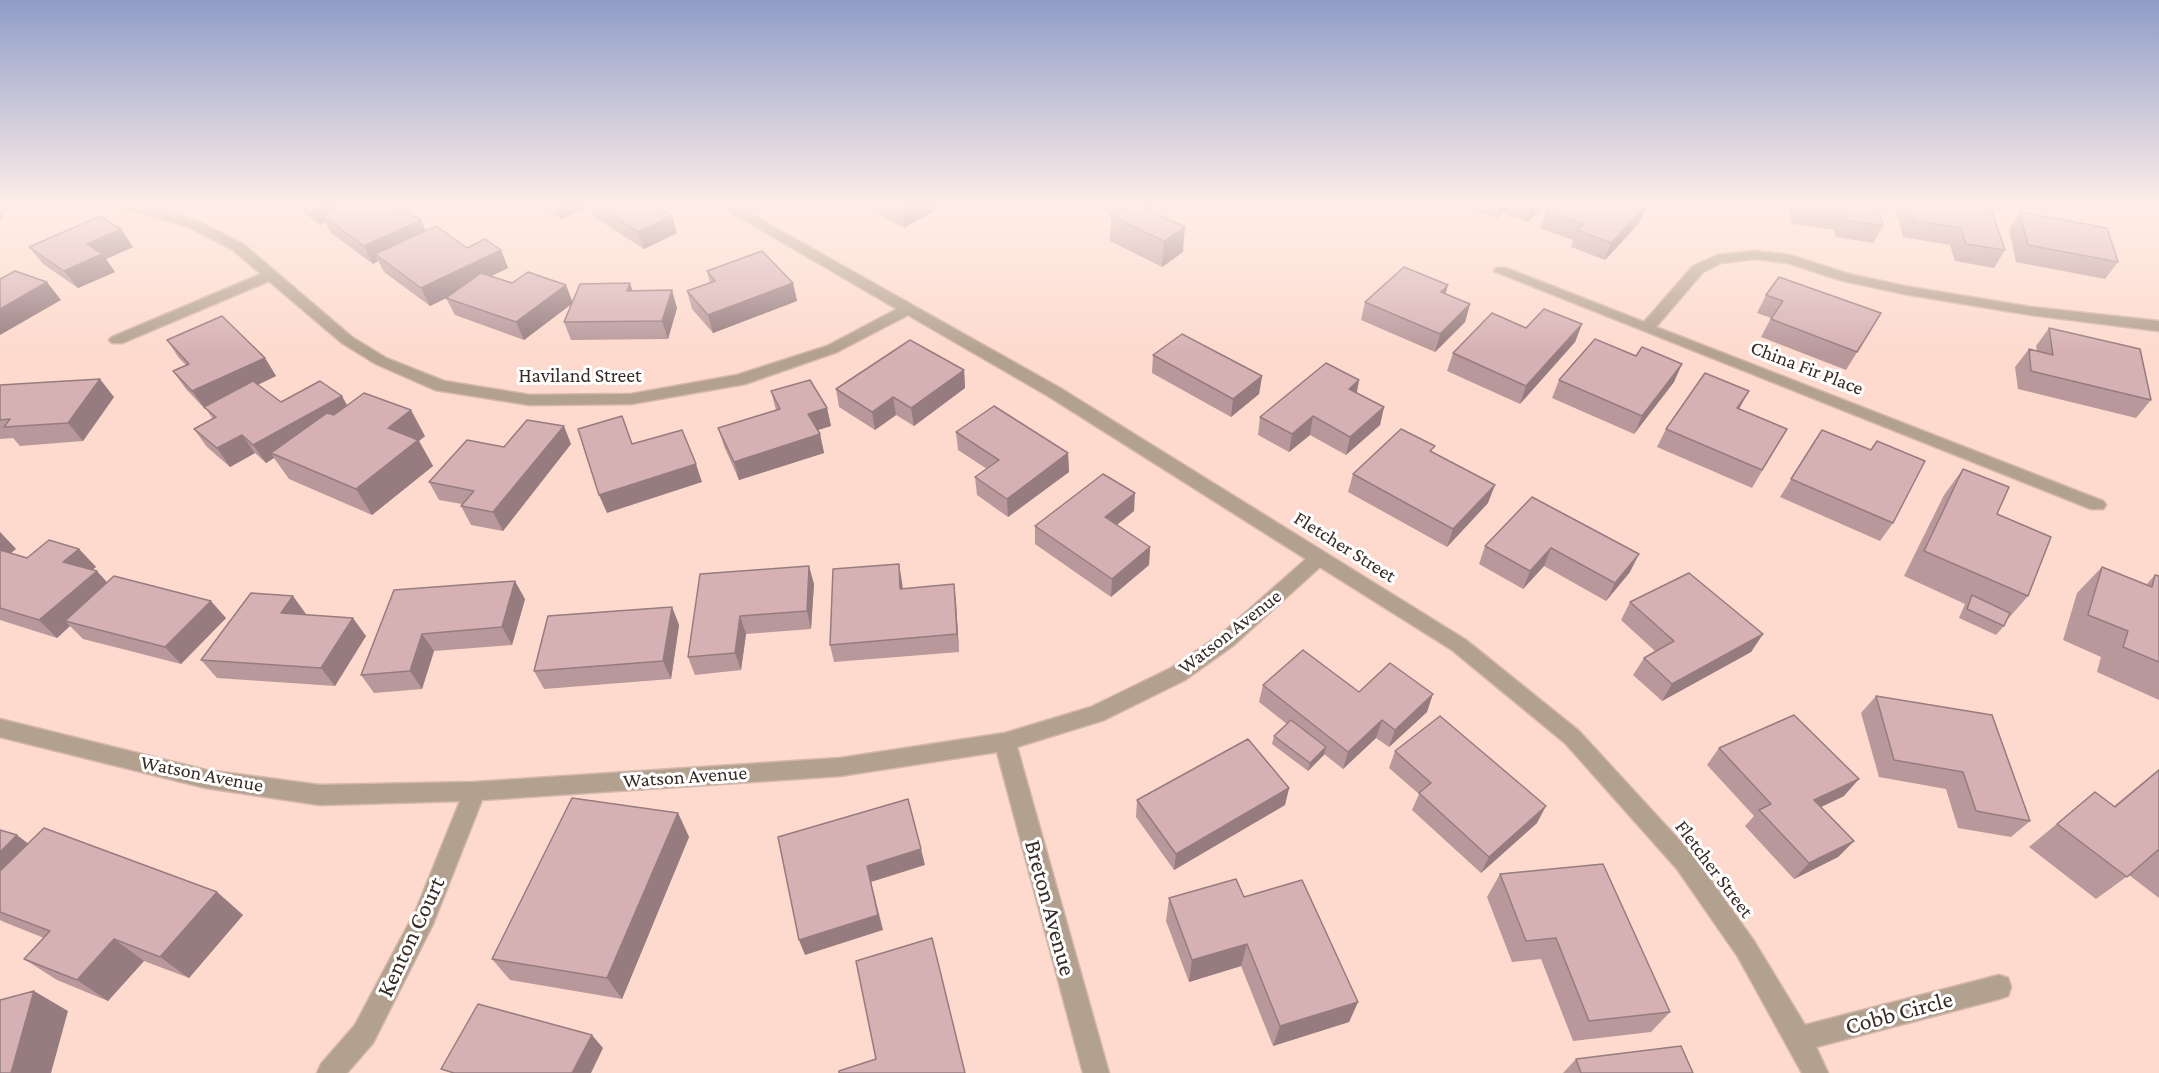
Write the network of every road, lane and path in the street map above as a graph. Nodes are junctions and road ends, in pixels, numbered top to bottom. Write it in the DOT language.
graph roads {
  1 [pos="245,253"];
  2 [pos="810,253"];
  3 [pos="1501,271"];
  4 [pos="271,275"];
  5 [pos="909,309"];
  6 [pos="2159,326"];
  7 [pos="1647,328"];
  8 [pos="117,340"];
  9 [pos="2097,505"];
  10 [pos="1320,557"];
  11 [pos="0,728"];
  12 [pos="1005,742"];
  13 [pos="476,791"];
  14 [pos="1999,987"];
  15 [pos="1799,1039"];
  16 [pos="330,1073"];
  17 [pos="1096,1073"];
  18 [pos="1815,1073"];
  1 -- 4 [label="street, Haviland Street"];
  2 -- 5 [label="street, Fletcher Street"];
  3 -- 7 [label="street, China Fir Place"];
  4 -- 5 [label="street, Haviland Street"];
  4 -- 8 [label="street"];
  5 -- 10 [label="street, Fletcher Street"];
  6 -- 7 [label="street"];
  7 -- 9 [label="street, China Fir Place"];
  10 -- 12 [label="street, Watson Avenue"];
  10 -- 15 [label="street, Fletcher Street"];
  11 -- 13 [label="street, Watson Avenue"];
  12 -- 13 [label="street, Watson Avenue"];
  12 -- 17 [label="street, Breton Avenue"];
  13 -- 16 [label="street, Kenton Court"];
  14 -- 15 [label="street, Cobb Circle"];
  15 -- 18 [label="street, Fletcher Street"];
}
